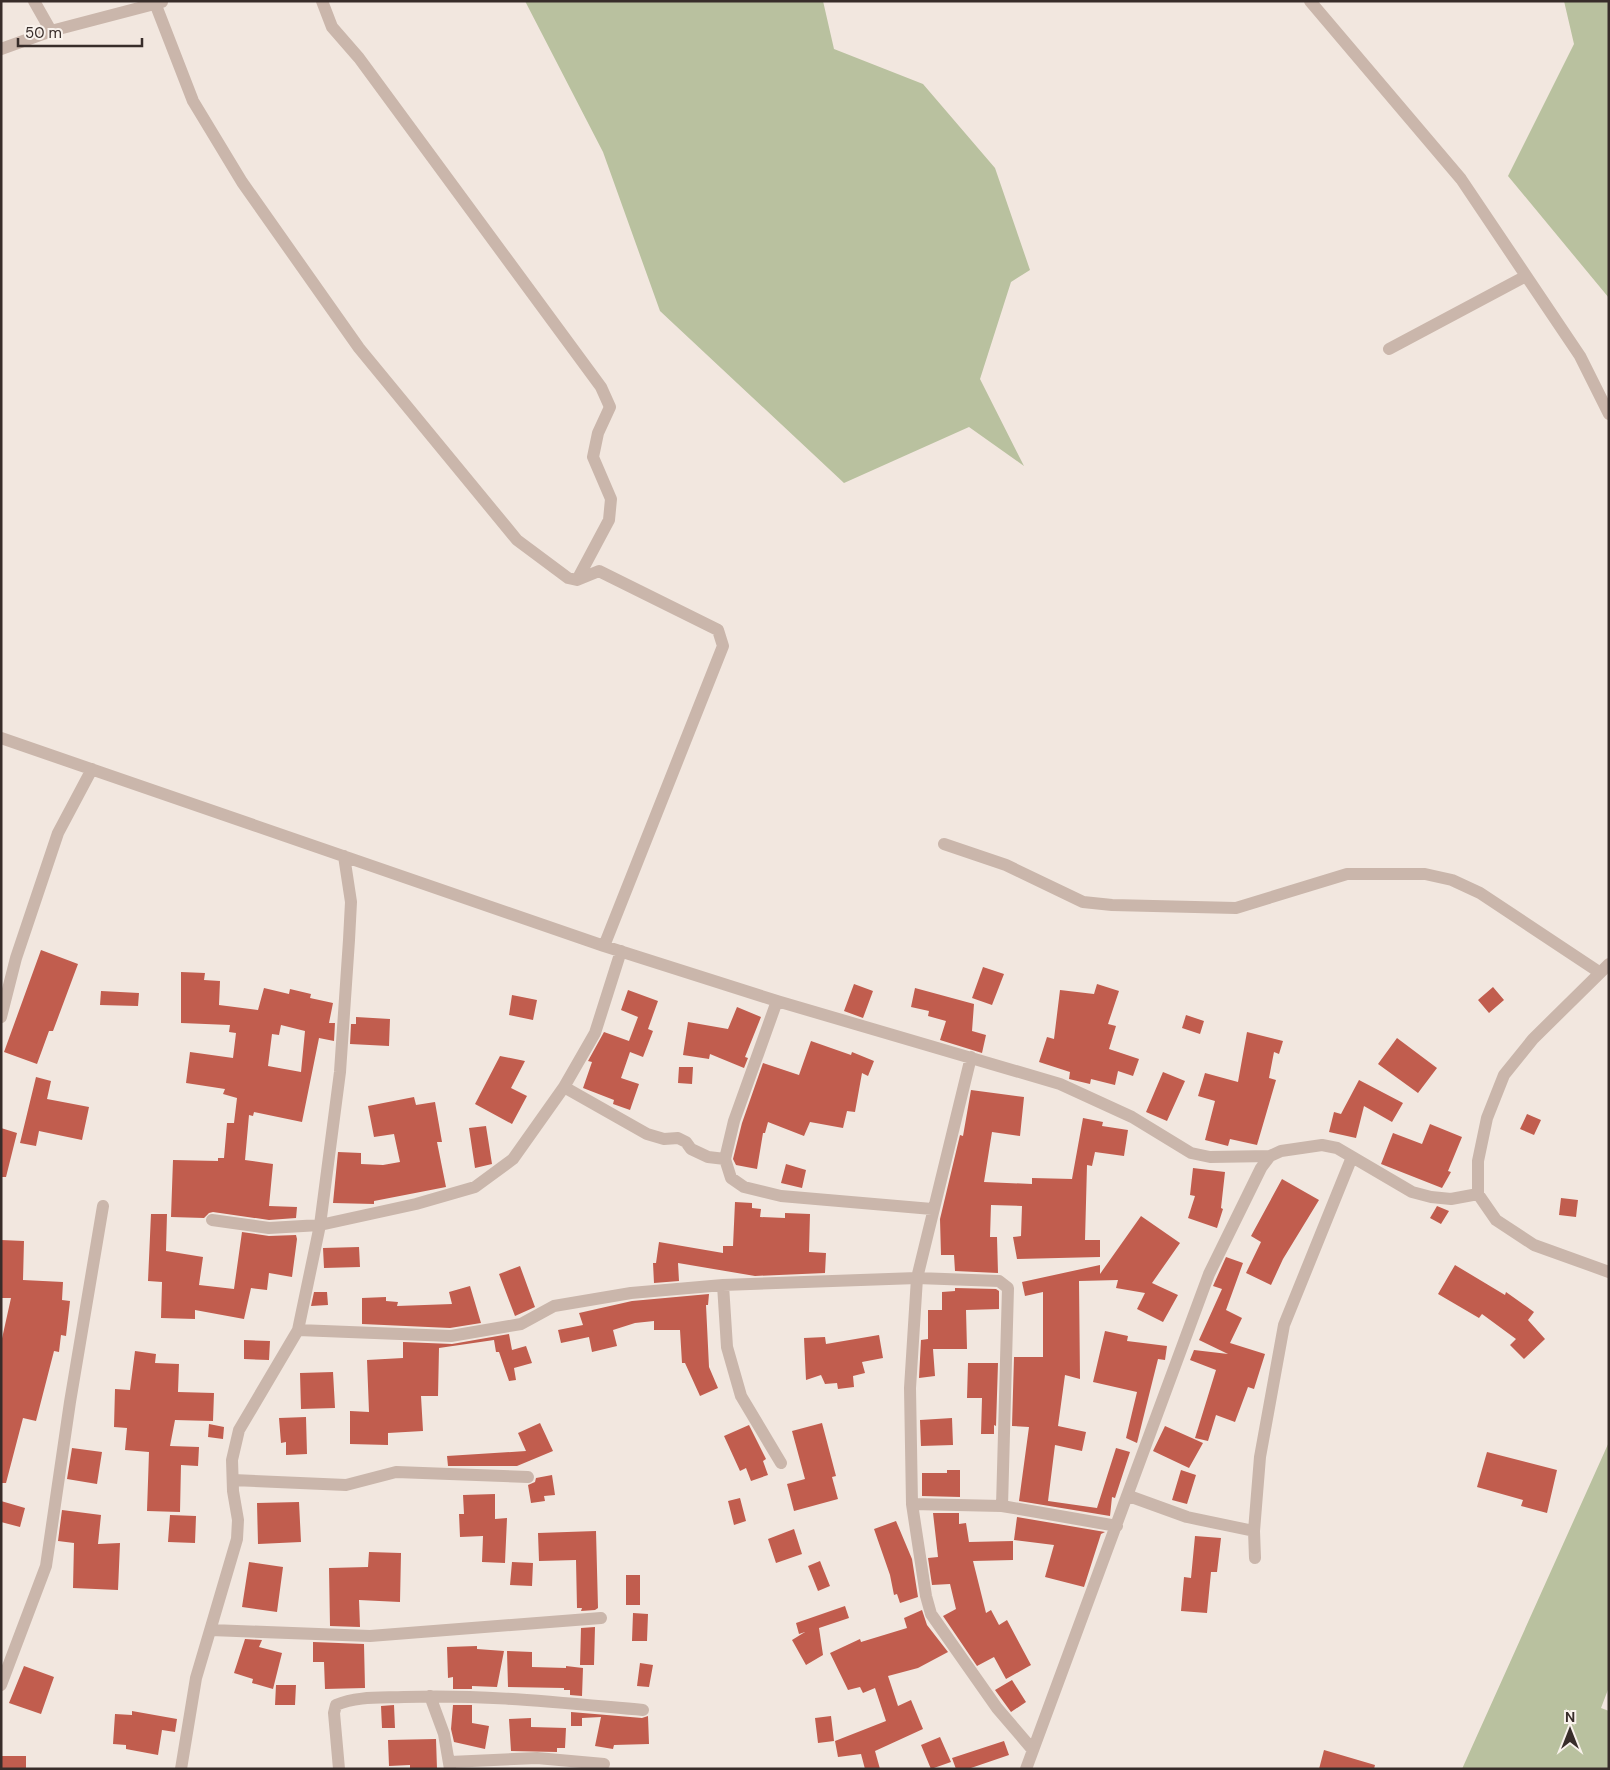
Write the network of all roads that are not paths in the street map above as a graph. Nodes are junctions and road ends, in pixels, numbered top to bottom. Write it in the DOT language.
graph roads {
  1 [pos="34,1"];
  2 [pos="322,1"];
  3 [pos="1310,1"];
  4 [pos="159,2"];
  5 [pos="52,31"];
  6 [pos="1,49"];
  7 [pos="1526,276"];
  8 [pos="1389,349"];
  9 [pos="1609,414"];
  10 [pos="577,580"];
  11 [pos="1,738"];
  12 [pos="92,769"];
  13 [pos="944,844"];
  14 [pos="344,856"];
  15 [pos="604,946"];
  16 [pos="622,951"];
  17 [pos="1604,968"];
  18 [pos="777,1000"];
  19 [pos="1,1018"];
  20 [pos="971,1057"];
  21 [pos="564,1087"];
  22 [pos="1270,1156"];
  23 [pos="1352,1157"];
  24 [pos="725,1159"];
  25 [pos="1478,1194"];
  26 [pos="103,1206"];
  27 [pos="932,1210"];
  28 [pos="212,1220"];
  29 [pos="320,1225"];
  30 [pos="1609,1272"];
  31 [pos="917,1278"];
  32 [pos="723,1285"];
  33 [pos="298,1330"];
  34 [pos="781,1464"];
  35 [pos="528,1477"];
  36 [pos="233,1480"];
  37 [pos="1129,1496"];
  38 [pos="912,1504"];
  39 [pos="1002,1506"];
  40 [pos="1117,1526"];
  41 [pos="1254,1531"];
  42 [pos="1255,1558"];
  43 [pos="601,1618"];
  44 [pos="211,1630"];
  45 [pos="1,1685"];
  46 [pos="430,1696"];
  47 [pos="643,1710"];
  48 [pos="1032,1749"];
  49 [pos="604,1764"];
  50 [pos="450,1765"];
  51 [pos="181,1769"];
  52 [pos="339,1769"];
  53 [pos="1026,1769"];
  1 -- 5 [label="street"];
  2 -- 10 [label="street"];
  3 -- 7 [label="street"];
  4 -- 5 [label="street"];
  4 -- 10 [label="street"];
  5 -- 6 [label="street"];
  7 -- 8 [label="street"];
  7 -- 9 [label="street"];
  10 -- 15 [label="street"];
  11 -- 12 [label="street"];
  12 -- 14 [label="street"];
  12 -- 19 [label="street"];
  13 -- 17 [label="street"];
  14 -- 15 [label="street"];
  14 -- 29 [label="street"];
  15 -- 16 [label="street"];
  16 -- 18 [label="street"];
  16 -- 21 [label="street"];
  17 -- 25 [label="street"];
  18 -- 20 [label="street"];
  18 -- 24 [label="street"];
  20 -- 22 [label="street"];
  20 -- 27 [label="street"];
  21 -- 24 [label="street"];
  21 -- 29 [label="street"];
  22 -- 23 [label="street"];
  22 -- 37 [label="street"];
  23 -- 25 [label="street"];
  23 -- 41 [label="street"];
  24 -- 27 [label="street"];
  25 -- 30 [label="street"];
  26 -- 45 [label="street"];
  27 -- 31 [label="street"];
  28 -- 29 [label="street"];
  29 -- 33 [label="street"];
  31 -- 32 [label="street"];
  31 -- 38 [label="street"];
  31 -- 39 [label="street"];
  32 -- 33 [label="street"];
  32 -- 34 [label="street"];
  33 -- 36 [label="street"];
  35 -- 36 [label="street"];
  36 -- 44 [label="street"];
  37 -- 40 [label="street"];
  37 -- 41 [label="street"];
  38 -- 39 [label="street"];
  38 -- 48 [label="street"];
  39 -- 40 [label="street"];
  40 -- 48 [label="street"];
  41 -- 42 [label="street"];
  43 -- 44 [label="street"];
  44 -- 51 [label="street"];
  46 -- 47 [label="street"];
  46 -- 50 [label="street"];
  46 -- 52 [label="street"];
  48 -- 53 [label="street"];
  49 -- 50 [label="street"];
}
